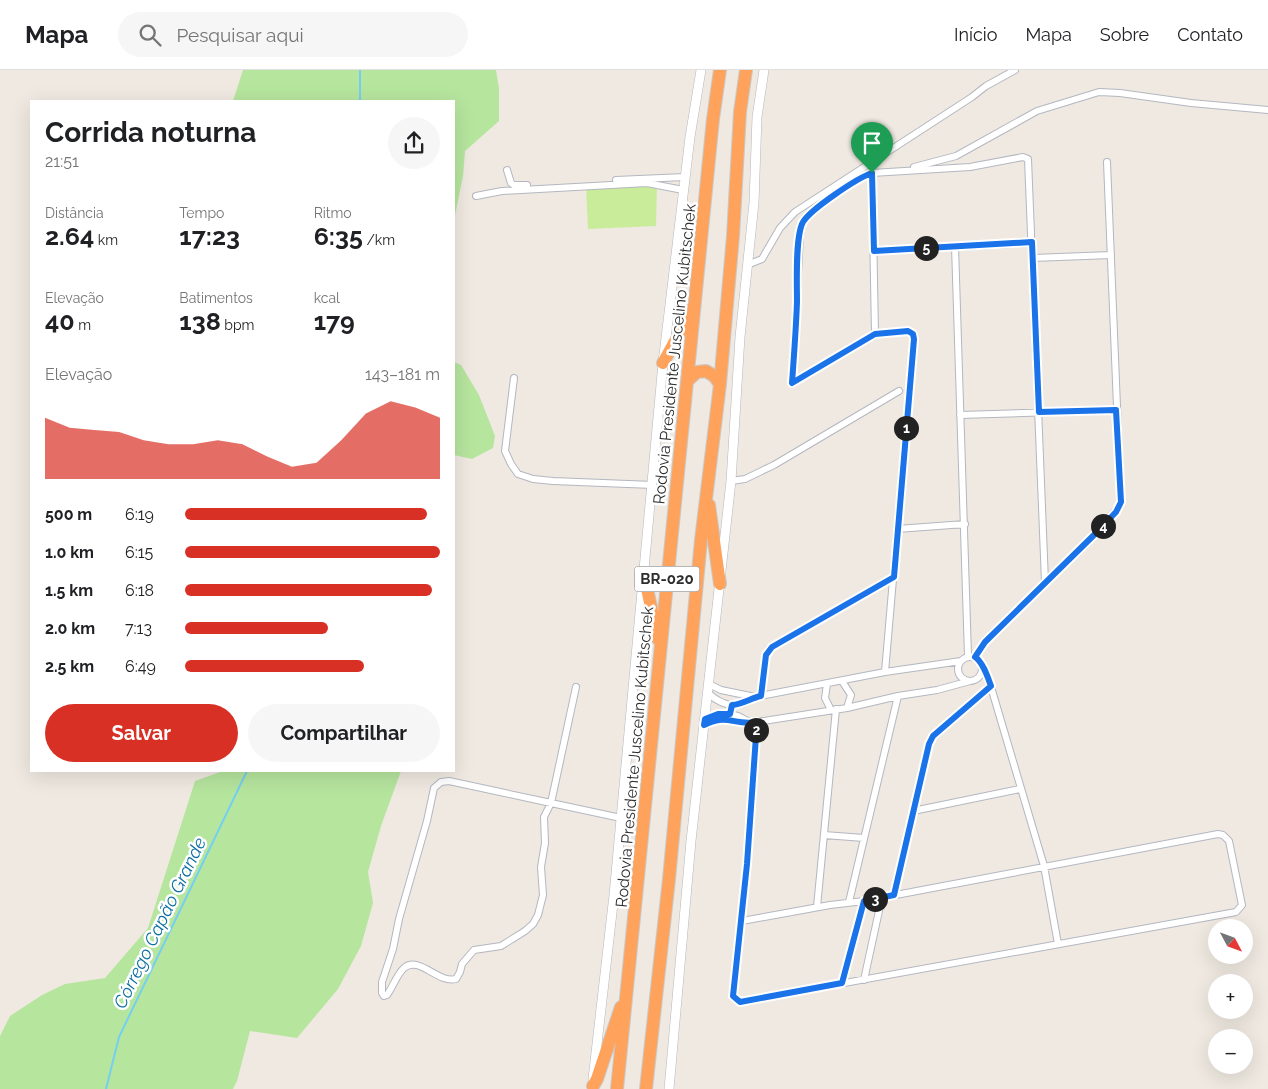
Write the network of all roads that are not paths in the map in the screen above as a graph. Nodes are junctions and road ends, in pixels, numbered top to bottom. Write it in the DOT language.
graph roads {
  1 [pos="700,70"];
  2 [pos="720,70"];
  3 [pos="746,70"];
  4 [pos="764,70"];
  5 [pos="1015,70"];
  6 [pos="1268,110"];
  7 [pos="1107,162"];
  8 [pos="507,170"];
  9 [pos="900,171"];
  10 [pos="872,173"];
  11 [pos="685,177"];
  12 [pos="683,190"];
  13 [pos="476,196"];
  14 [pos="1032,242"];
  15 [pos="955,246"];
  16 [pos="874,251"];
  17 [pos="1111,255"];
  18 [pos="1033,258"];
  19 [pos="747,265"];
  20 [pos="696,302"];
  21 [pos="875,334"];
  22 [pos="663,363"];
  23 [pos="514,378"];
  24 [pos="687,381"];
  25 [pos="720,384"];
  26 [pos="899,391"];
  27 [pos="1116,410"];
  28 [pos="1039,412"];
  29 [pos="960,416"];
  30 [pos="731,481"];
  31 [pos="652,485"];
  32 [pos="707,487"];
  33 [pos="965,524"];
  34 [pos="897,529"];
  35 [pos="644,575"];
  36 [pos="894,577"];
  37 [pos="1045,582"];
  38 [pos="720,584"];
  39 [pos="660,648"];
  40 [pos="972,657"];
  41 [pos="961,660"];
  42 [pos="982,670"];
  43 [pos="885,672"];
  44 [pos="973,680"];
  45 [pos="842,681"];
  46 [pos="827,684"];
  47 [pos="991,686"];
  48 [pos="576,687"];
  49 [pos="709,689"];
  50 [pos="898,696"];
  51 [pos="758,697"];
  52 [pos="740,704"];
  53 [pos="732,705"];
  54 [pos="847,708"];
  55 [pos="834,710"];
  56 [pos="730,714"];
  57 [pos="738,716"];
  58 [pos="705,722"];
  59 [pos="754,723"];
  60 [pos="1020,789"];
  61 [pos="551,803"];
  62 [pos="913,812"];
  63 [pos="621,818"];
  64 [pos="824,835"];
  65 [pos="864,838"];
  66 [pos="1044,866"];
  67 [pos="894,895"];
  68 [pos="882,897"];
  69 [pos="864,901"];
  70 [pos="849,902"];
  71 [pos="817,907"];
  72 [pos="742,921"];
  73 [pos="1058,944"];
  74 [pos="864,980"];
  75 [pos="842,983"];
  76 [pos="627,991"];
  77 [pos="645,1086"];
  78 [pos="619,1087"];
  79 [pos="592,1088"];
  80 [pos="668,1089"];
  1 -- 11 [label="main road"];
  2 -- 20 [label="highway, Rodovia Presidente Juscelino Kubitschek / BR-020"];
  3 -- 25 [label="highway, BR-020"];
  4 -- 19 [label="main road"];
  5 -- 19 [label="street"];
  6 -- 9 [label="street"];
  7 -- 17 [label="street"];
  8 -- 11 [label="street"];
  9 -- 10 [label="street"];
  9 -- 14 [label="street"];
  10 -- 16 [label="street"];
  10 -- 21 [label="street"];
  11 -- 12 [label="main road"];
  12 -- 13 [label="street"];
  12 -- 22 [label="main road"];
  14 -- 15 [label="street"];
  14 -- 18 [label="street"];
  15 -- 16 [label="street"];
  15 -- 29 [label="street"];
  16 -- 21 [label="street"];
  17 -- 18 [label="street"];
  17 -- 27 [label="street"];
  18 -- 28 [label="street"];
  19 -- 30 [label="main road"];
  20 -- 22 [label="highway"];
  20 -- 24 [label="highway, Rodovia Presidente Juscelino Kubitschek / BR-020"];
  21 -- 34 [label="street"];
  22 -- 31 [label="main road"];
  23 -- 31 [label="street"];
  24 -- 25 [label="highway"];
  24 -- 39 [label="highway, Rodovia Presidente Juscelino Kubitschek / BR-020"];
  25 -- 32 [label="highway, BR-020"];
  26 -- 30 [label="street"];
  27 -- 28 [label="street"];
  27 -- 37 [label="street"];
  28 -- 29 [label="street"];
  28 -- 37 [label="street"];
  29 -- 33 [label="street"];
  30 -- 38 [label="main road"];
  31 -- 35 [label="main road"];
  32 -- 38 [label="highway"];
  32 -- 77 [label="highway, BR-020"];
  33 -- 34 [label="street"];
  33 -- 40 [label="street"];
  34 -- 36 [label="street"];
  35 -- 39 [label="highway"];
  35 -- 63 [label="main road"];
  36 -- 43 [label="street"];
  36 -- 51 [label="street"];
  37 -- 40 [label="street"];
  38 -- 49 [label="main road"];
  39 -- 76 [label="highway, Rodovia Presidente Juscelino Kubitschek / BR-020"];
  40 -- 41 [label="street"];
  40 -- 42 [label="street"];
  41 -- 43 [label="street"];
  41 -- 44 [label="street"];
  42 -- 44 [label="street"];
  42 -- 47 [label="street"];
  43 -- 45 [label="street"];
  44 -- 47 [label="street"];
  44 -- 50 [label="street"];
  45 -- 46 [label="street"];
  45 -- 54 [label="street"];
  46 -- 51 [label="street"];
  46 -- 55 [label="street"];
  47 -- 60 [label="street"];
  47 -- 62 [label="street"];
  48 -- 61 [label="street"];
  49 -- 51 [label="street"];
  49 -- 53 [label="street"];
  49 -- 58 [label="main road"];
  50 -- 54 [label="street"];
  50 -- 65 [label="street"];
  51 -- 52 [label="street"];
  52 -- 53 [label="street"];
  52 -- 57 [label="street"];
  53 -- 56 [label="street"];
  54 -- 55 [label="street"];
  55 -- 59 [label="street"];
  55 -- 64 [label="street"];
  56 -- 57 [label="street"];
  56 -- 58 [label="street"];
  57 -- 59 [label="street"];
  58 -- 59 [label="street"];
  58 -- 80 [label="main road"];
  59 -- 72 [label="street"];
  60 -- 62 [label="street"];
  60 -- 66 [label="street"];
  61 -- 61 [label="street"];
  61 -- 63 [label="street"];
  62 -- 67 [label="street"];
  63 -- 79 [label="main road"];
  64 -- 65 [label="street"];
  64 -- 71 [label="street"];
  65 -- 70 [label="street"];
  66 -- 67 [label="street"];
  66 -- 73 [label="street"];
  66 -- 73 [label="street"];
  67 -- 68 [label="street"];
  68 -- 69 [label="street"];
  68 -- 74 [label="street"];
  69 -- 70 [label="street"];
  69 -- 75 [label="street"];
  70 -- 71 [label="street"];
  71 -- 72 [label="street"];
  72 -- 75 [label="street"];
  73 -- 74 [label="street"];
  74 -- 75 [label="street"];
  76 -- 78 [label="highway, Rodovia Presidente Juscelino Kubitschek / BR-020"];
  76 -- 79 [label="highway"];
}
